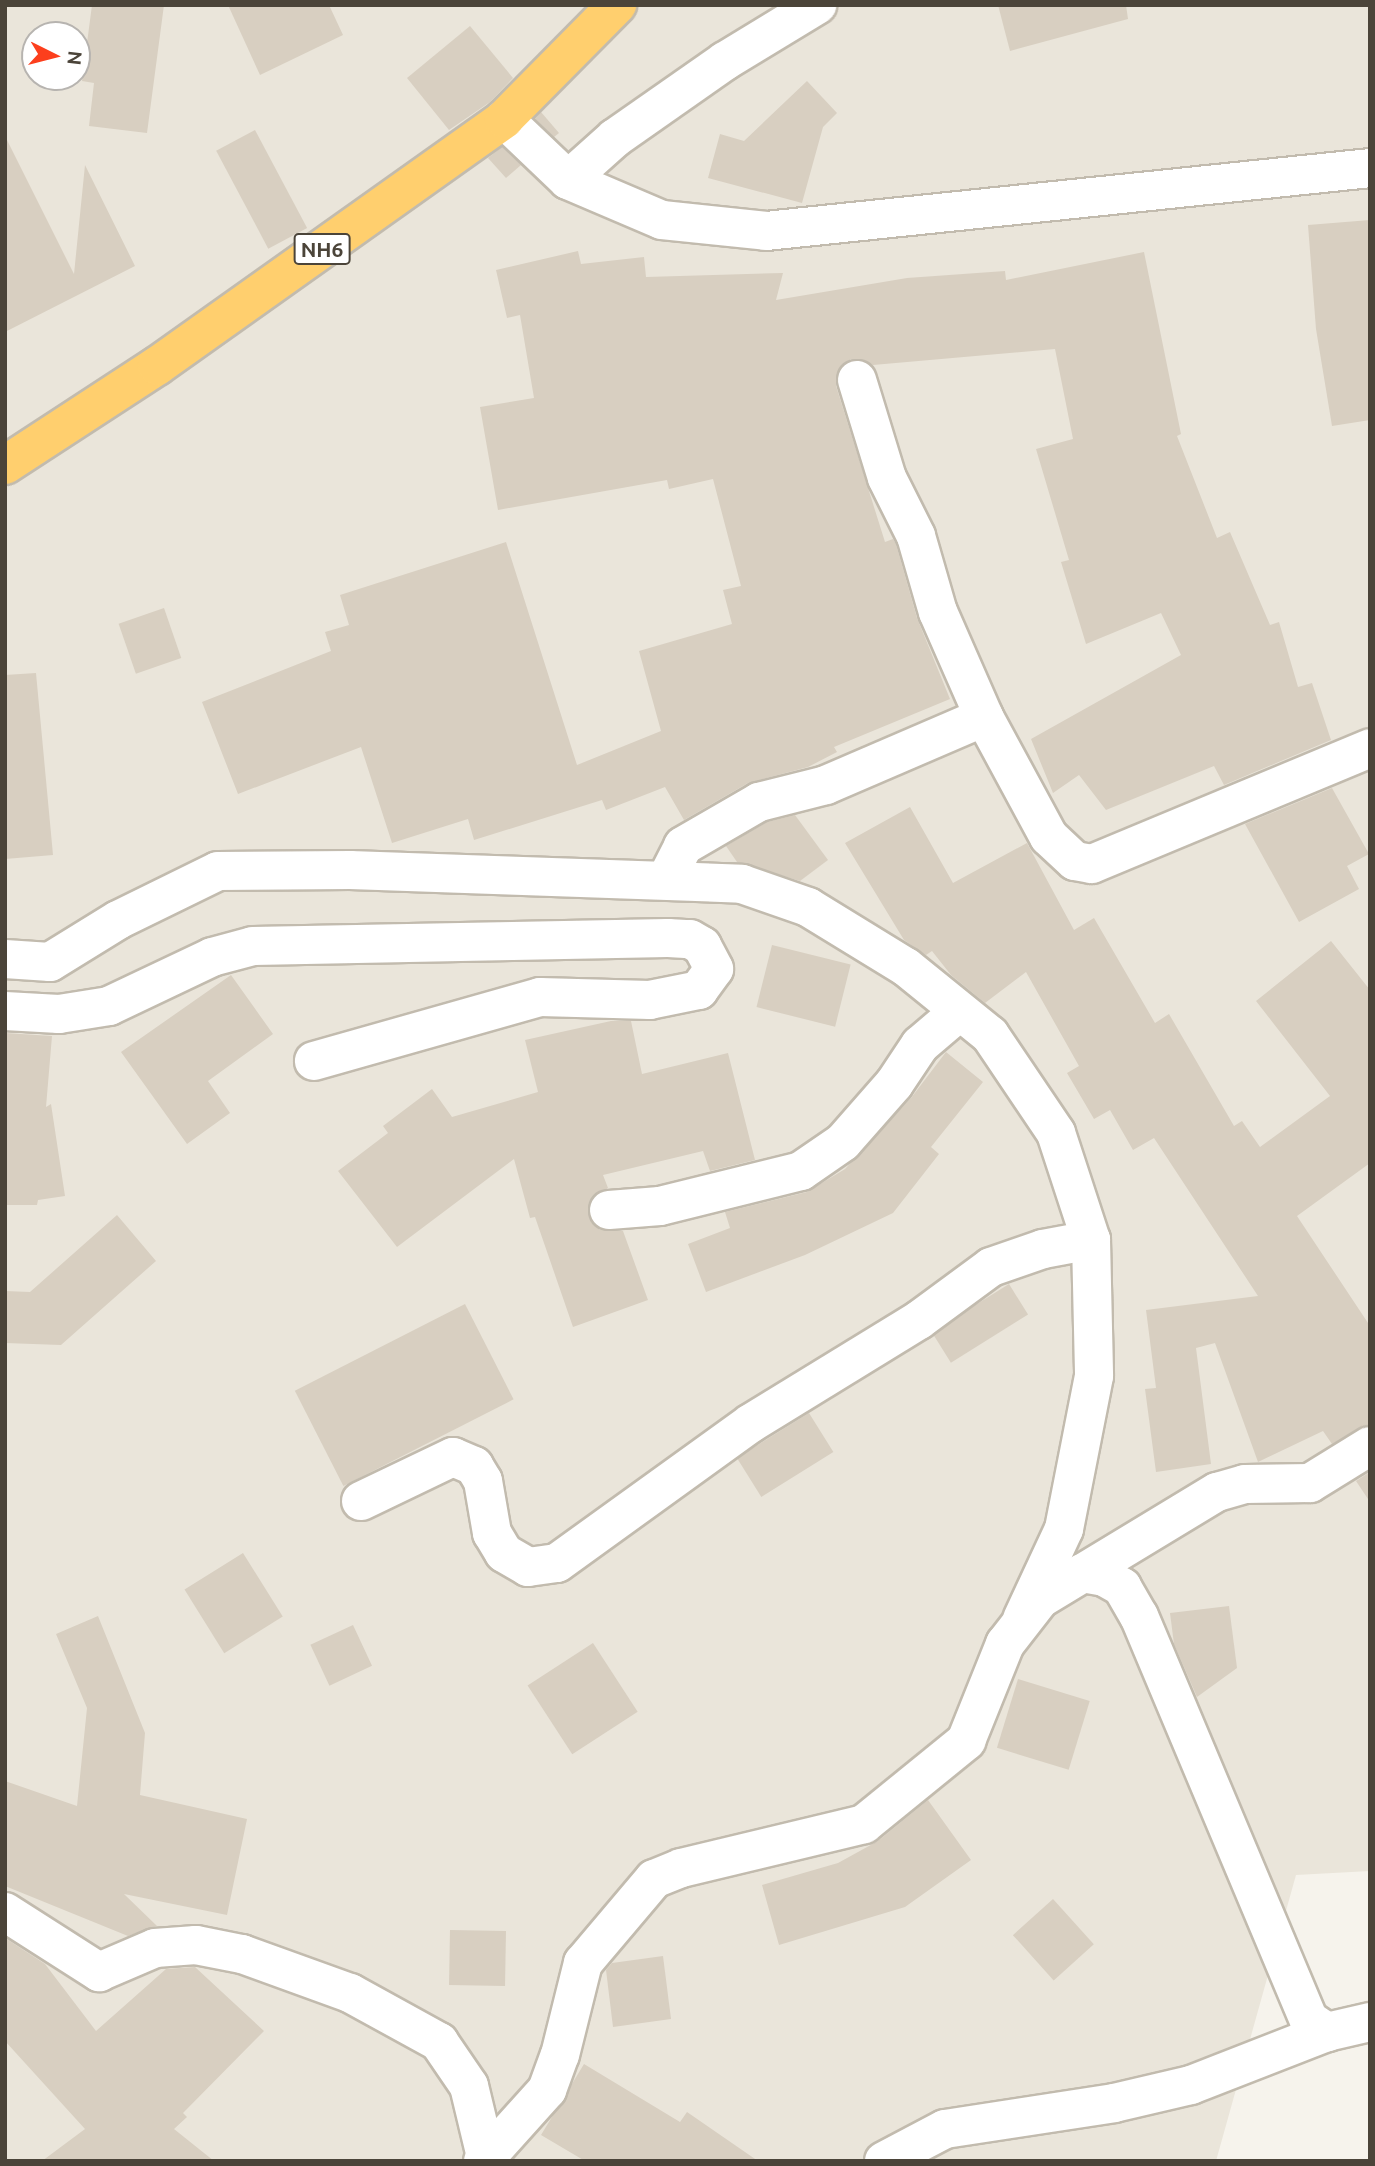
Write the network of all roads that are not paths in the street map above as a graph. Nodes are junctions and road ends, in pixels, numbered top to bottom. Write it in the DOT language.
graph roads {
  1 [pos="617,5"];
  2 [pos="817,5"];
  3 [pos="504,119"];
  4 [pos="1370,167"];
  5 [pos="568,180"];
  6 [pos="858,380"];
  7 [pos="5,466"];
  8 [pos="984,717"];
  9 [pos="1370,748"];
  10 [pos="666,880"];
  11 [pos="5,959"];
  12 [pos="5,1011"];
  13 [pos="960,1011"];
  14 [pos="314,1061"];
  15 [pos="609,1210"];
  16 [pos="1091,1240"];
  17 [pos="1370,1446"];
  18 [pos="361,1501"];
  19 [pos="1082,1573"];
  20 [pos="1022,1619"];
  21 [pos="5,1912"];
  22 [pos="1370,2022"];
  23 [pos="1327,2032"];
  24 [pos="486,2160"];
  25 [pos="884,2161"];
  1 -- 3 [label="highway, NH6"];
  2 -- 5 [label="street"];
  3 -- 5 [label="street"];
  3 -- 7 [label="highway, NH6"];
  4 -- 5 [label="street"];
  6 -- 8 [label="street"];
  8 -- 9 [label="street"];
  8 -- 10 [label="street"];
  10 -- 11 [label="street"];
  10 -- 13 [label="street"];
  12 -- 14 [label="street"];
  13 -- 15 [label="street"];
  13 -- 16 [label="street"];
  16 -- 18 [label="street"];
  16 -- 20 [label="street"];
  17 -- 19 [label="street"];
  19 -- 20 [label="street"];
  19 -- 23 [label="street"];
  20 -- 24 [label="street"];
  21 -- 24 [label="street"];
  22 -- 23 [label="street"];
  23 -- 25 [label="street"];
}
